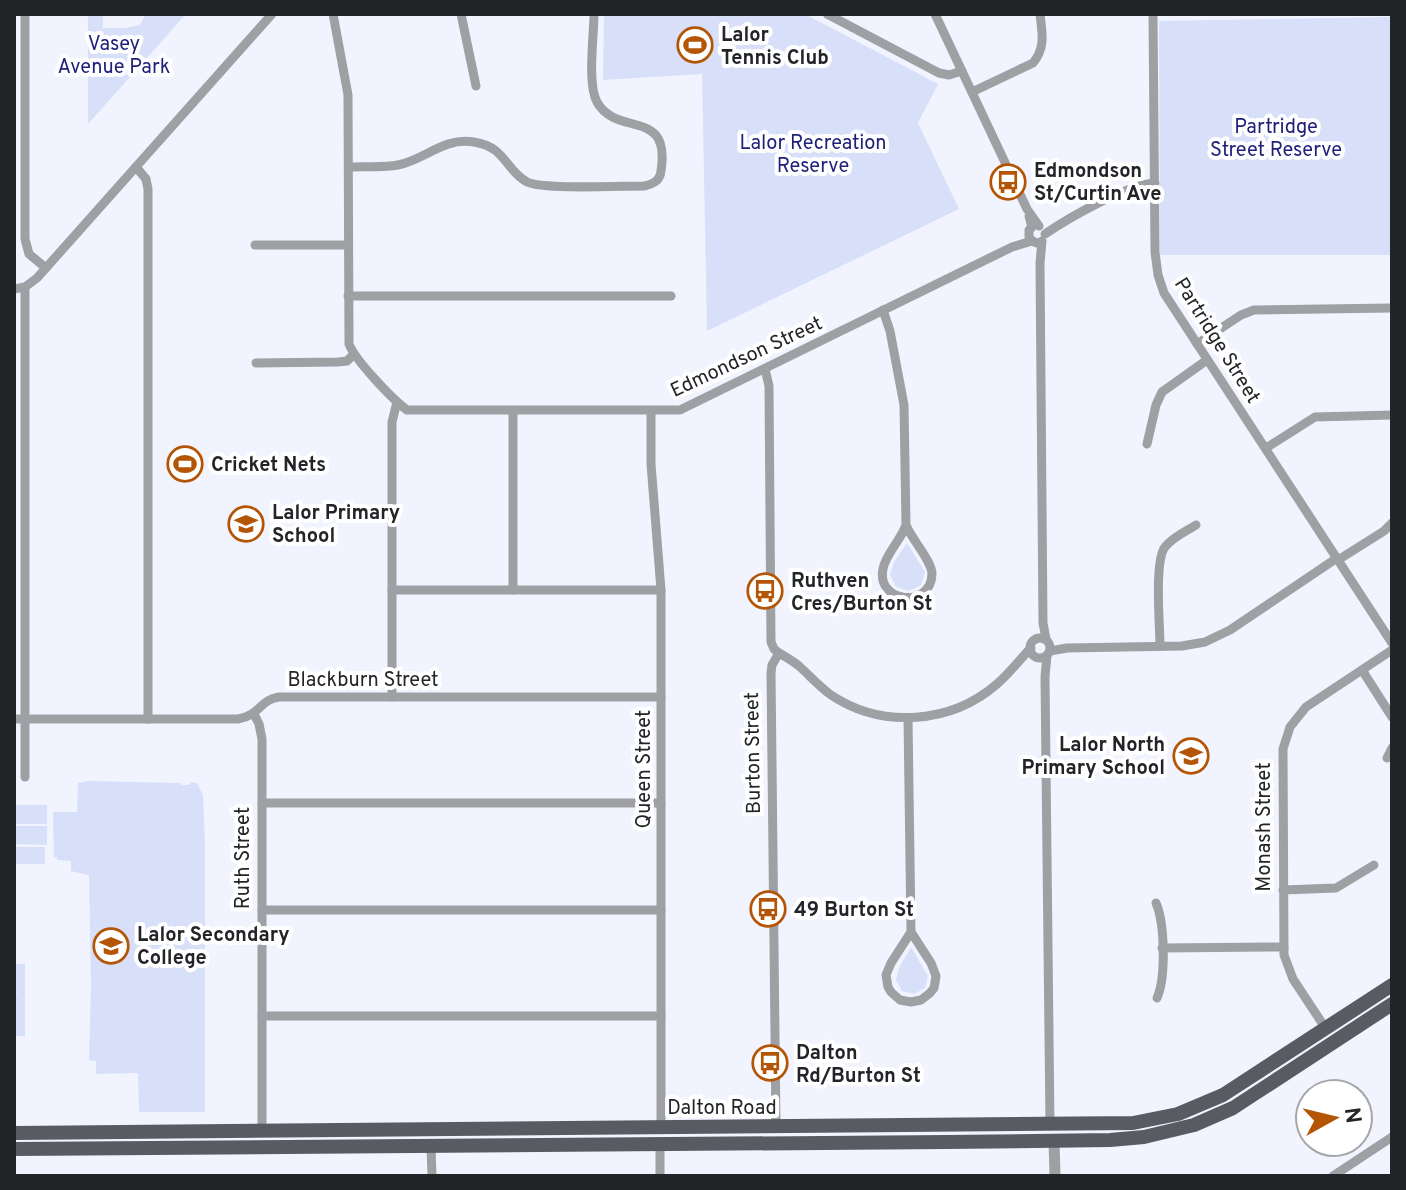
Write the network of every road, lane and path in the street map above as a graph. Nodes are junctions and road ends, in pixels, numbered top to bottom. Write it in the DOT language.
graph roads {
  1 [pos="25,14"];
  2 [pos="272,14"];
  3 [pos="333,14"];
  4 [pos="461,14"];
  5 [pos="594,14"];
  6 [pos="827,14"];
  7 [pos="935,14"];
  8 [pos="1040,14"];
  9 [pos="1153,14"];
  10 [pos="962,71"];
  11 [pos="476,86"];
  12 [pos="972,92"];
  13 [pos="136,167"];
  14 [pos="349,167"];
  15 [pos="1155,183"];
  16 [pos="1037,234"];
  17 [pos="255,245"];
  18 [pos="348,245"];
  19 [pos="46,268"];
  20 [pos="19,288"];
  21 [pos="348,296"];
  22 [pos="671,296"];
  23 [pos="1392,308"];
  24 [pos="883,310"];
  25 [pos="1197,344"];
  26 [pos="354,354"];
  27 [pos="1207,360"];
  28 [pos="256,363"];
  29 [pos="765,369"];
  30 [pos="397,402"];
  31 [pos="513,411"];
  32 [pos="651,411"];
  33 [pos="1392,415"];
  34 [pos="1147,444"];
  35 [pos="1266,448"];
  36 [pos="1392,523"];
  37 [pos="906,525"];
  38 [pos="1196,525"];
  39 [pos="1338,559"];
  40 [pos="392,590"];
  41 [pos="513,590"];
  42 [pos="661,590"];
  43 [pos="1392,643"];
  44 [pos="1160,646"];
  45 [pos="1042,649"];
  46 [pos="1392,650"];
  47 [pos="779,653"];
  48 [pos="1362,670"];
  49 [pos="392,697"];
  50 [pos="661,697"];
  51 [pos="254,714"];
  52 [pos="1392,717"];
  53 [pos="908,718"];
  54 [pos="19,719"];
  55 [pos="148,719"];
  56 [pos="1392,748"];
  57 [pos="1387,758"];
  58 [pos="25,777"];
  59 [pos="262,803"];
  60 [pos="661,803"];
  61 [pos="1374,865"];
  62 [pos="1283,890"];
  63 [pos="1156,903"];
  64 [pos="262,910"];
  65 [pos="661,910"];
  66 [pos="911,932"];
  67 [pos="1284,947"];
  68 [pos="1162,948"];
  69 [pos="1392,985"];
  70 [pos="1157,998"];
  71 [pos="1392,1004"];
  72 [pos="262,1016"];
  73 [pos="661,1016"];
  74 [pos="1326,1029"];
  75 [pos="1334,1042"];
  76 [pos="1050,1125"];
  77 [pos="776,1127"];
  78 [pos="661,1128"];
  79 [pos="262,1131"];
  80 [pos="14,1133"];
  81 [pos="1392,1137"];
  82 [pos="1054,1140"];
  83 [pos="776,1143"];
  84 [pos="660,1144"];
  85 [pos="262,1147"];
  86 [pos="431,1147"];
  87 [pos="14,1149"];
  88 [pos="432,1176"];
  89 [pos="660,1176"];
  90 [pos="1055,1176"];
  91 [pos="1333,1176"];
  1 -- 19 [label="street"];
  2 -- 13 [label="street"];
  3 -- 14 [label="street"];
  4 -- 11 [label="street"];
  5 -- 14 [label="street"];
  6 -- 10 [label="street"];
  7 -- 10 [label="street"];
  8 -- 12 [label="street"];
  9 -- 15 [label="street, Partridge Street"];
  10 -- 12 [label="street"];
  12 -- 16 [label="street"];
  13 -- 19 [label="street"];
  13 -- 55 [label="street"];
  14 -- 18 [label="street"];
  15 -- 16 [label="street, Edmondson Street"];
  15 -- 25 [label="street, Partridge Street"];
  16 -- 24 [label="street, Edmondson Street"];
  16 -- 45 [label="street"];
  17 -- 18 [label="street"];
  18 -- 21 [label="street"];
  19 -- 20 [label="street"];
  20 -- 54 [label="street"];
  21 -- 22 [label="street"];
  21 -- 26 [label="street"];
  23 -- 25 [label="street"];
  24 -- 29 [label="street, Edmondson Street"];
  24 -- 37 [label="street"];
  25 -- 27 [label="street, Partridge Street"];
  26 -- 28 [label="street"];
  26 -- 30 [label="street"];
  27 -- 34 [label="street"];
  27 -- 35 [label="street, Partridge Street"];
  29 -- 32 [label="street, Edmondson Street"];
  29 -- 47 [label="street, Burton Street"];
  30 -- 31 [label="street, Edmondson Street"];
  30 -- 40 [label="street"];
  31 -- 32 [label="street, Edmondson Street"];
  31 -- 41 [label="street"];
  32 -- 42 [label="street, Queen Street"];
  33 -- 35 [label="street"];
  35 -- 39 [label="street, Partridge Street"];
  36 -- 39 [label="street"];
  37 -- 37 [label="street"];
  38 -- 44 [label="street"];
  39 -- 43 [label="street, Partridge Street"];
  39 -- 44 [label="street"];
  40 -- 41 [label="street"];
  40 -- 49 [label="street"];
  41 -- 42 [label="street"];
  42 -- 50 [label="street, Queen Street"];
  44 -- 45 [label="street"];
  45 -- 53 [label="street"];
  45 -- 76 [label="street"];
  46 -- 48 [label="street, Monash Street"];
  47 -- 53 [label="street"];
  47 -- 77 [label="street, Burton Street"];
  48 -- 52 [label="street"];
  48 -- 62 [label="street, Monash Street"];
  49 -- 50 [label="street, Blackburn Street"];
  49 -- 51 [label="street, Blackburn Street"];
  50 -- 60 [label="street, Queen Street"];
  51 -- 55 [label="street, Blackburn Street"];
  51 -- 59 [label="street, Ruth Street"];
  53 -- 66 [label="street"];
  54 -- 55 [label="street, Blackburn Street"];
  54 -- 58 [label="street"];
  56 -- 57 [label="street"];
  59 -- 60 [label="street"];
  59 -- 64 [label="street, Ruth Street"];
  60 -- 65 [label="street, Queen Street"];
  61 -- 62 [label="street"];
  62 -- 67 [label="street, Monash Street"];
  63 -- 68 [label="street"];
  64 -- 65 [label="street"];
  64 -- 72 [label="street, Ruth Street"];
  65 -- 73 [label="street, Queen Street"];
  66 -- 66 [label="street"];
  67 -- 68 [label="street"];
  67 -- 74 [label="street, Monash Street"];
  68 -- 70 [label="street"];
  69 -- 74 [label="main road, Dalton Road"];
  71 -- 75 [label="main road, Dalton Road"];
  72 -- 73 [label="street"];
  72 -- 79 [label="street, Ruth Street"];
  73 -- 78 [label="street, Queen Street"];
  74 -- 75 [label="main road, Monash Street"];
  74 -- 76 [label="main road, Dalton Road"];
  75 -- 82 [label="main road, Dalton Road"];
  76 -- 77 [label="main road, Dalton Road"];
  77 -- 78 [label="main road, Dalton Road"];
  77 -- 83 [label="main road, Burton Street"];
  78 -- 79 [label="main road, Dalton Road"];
  79 -- 80 [label="main road, Dalton Road"];
  79 -- 85 [label="main road, Ruth Street"];
  81 -- 91 [label="street"];
  82 -- 83 [label="main road, Dalton Road"];
  82 -- 90 [label="street"];
  83 -- 84 [label="main road, Dalton Road"];
  84 -- 86 [label="main road, Dalton Road"];
  84 -- 89 [label="street"];
  85 -- 86 [label="main road, Dalton Road"];
  85 -- 87 [label="main road, Dalton Road"];
  86 -- 88 [label="street"];
}
